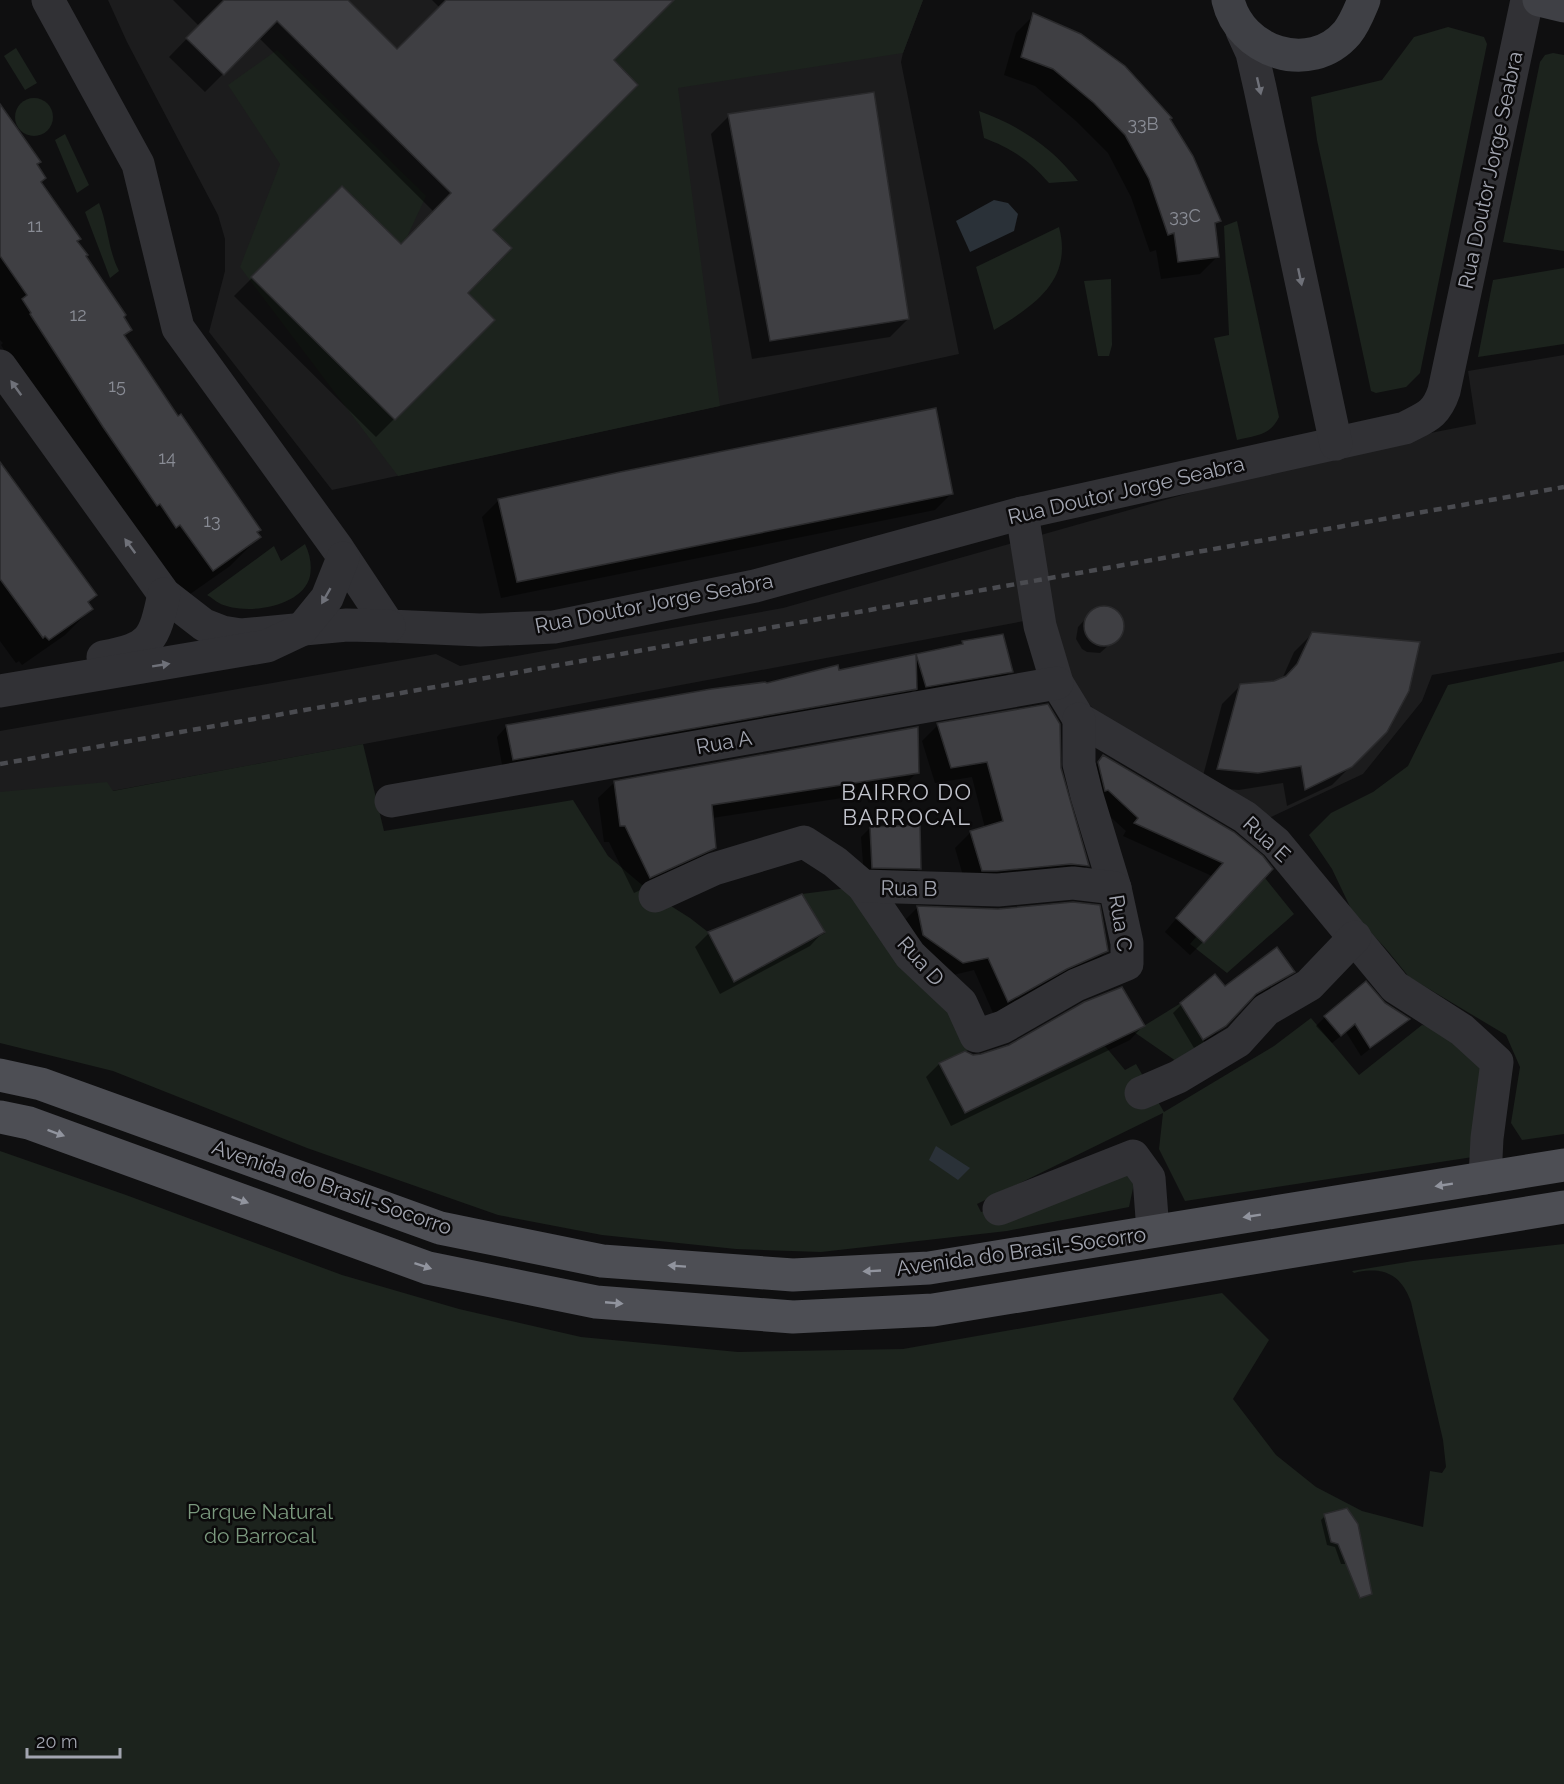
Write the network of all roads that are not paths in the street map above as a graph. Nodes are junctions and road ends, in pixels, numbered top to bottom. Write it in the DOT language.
graph roads {
  1 [pos="48,0"];
  2 [pos="1228,0"];
  3 [pos="1527,0"];
  4 [pos="1539,0"];
  5 [pos="1366,6"];
  6 [pos="1564,6"];
  7 [pos="1242,31"];
  8 [pos="0,366"];
  9 [pos="1336,444"];
  10 [pos="1022,513"];
  11 [pos="344,558"];
  12 [pos="164,594"];
  13 [pos="389,626"];
  14 [pos="301,630"];
  15 [pos="1057,682"];
  16 [pos="7,690"];
  17 [pos="1079,719"];
  18 [pos="391,801"];
  19 [pos="863,886"];
  20 [pos="1115,888"];
  21 [pos="655,896"];
  22 [pos="1355,937"];
  23 [pos="976,1036"];
  24 [pos="0,1075"];
  25 [pos="1142,1093"];
  26 [pos="0,1117"];
  27 [pos="1564,1165"];
  28 [pos="1485,1178"];
  29 [pos="1564,1207"];
  30 [pos="999,1209"];
  31 [pos="1153,1232"];
  1 -- 11 [label="street"];
  2 -- 7 [label="main road"];
  3 -- 9 [label="street, Rua Doutor Jorge Seabra"];
  4 -- 6 [label="main road"];
  5 -- 7 [label="main road"];
  7 -- 9 [label="street, one-way"];
  12 -- 8 [label="street, Rua Doutor Jorge Seabra, one-way"];
  9 -- 10 [label="street, Rua Doutor Jorge Seabra"];
  10 -- 13 [label="street, Rua Doutor Jorge Seabra"];
  10 -- 15 [label="street, Rua E"];
  11 -- 13 [label="street"];
  11 -- 14 [label="street, one-way"];
  12 -- 14 [label="street, Rua Doutor Jorge Seabra"];
  12 -- 16 [label="street"];
  13 -- 14 [label="street, Rua Doutor Jorge Seabra"];
  16 -- 14 [label="street, one-way"];
  15 -- 17 [label="street, Rua E"];
  15 -- 18 [label="street, Rua A"];
  17 -- 20 [label="street, Rua C"];
  17 -- 22 [label="street, Rua E"];
  19 -- 20 [label="street, Rua B"];
  19 -- 21 [label="street, Rua B"];
  19 -- 23 [label="street, Rua D"];
  20 -- 23 [label="street, Rua C"];
  22 -- 25 [label="street"];
  22 -- 28 [label="street, Rua E"];
  31 -- 24 [label="main road, Avenida do Brasil-Socorro, one-way"];
  26 -- 29 [label="main road, Avenida do Brasil-Socorro, one-way"];
  27 -- 28 [label="main road, Avenida do Brasil-Socorro"];
  28 -- 31 [label="main road, Avenida do Brasil-Socorro, one-way"];
  30 -- 31 [label="street"];
}
